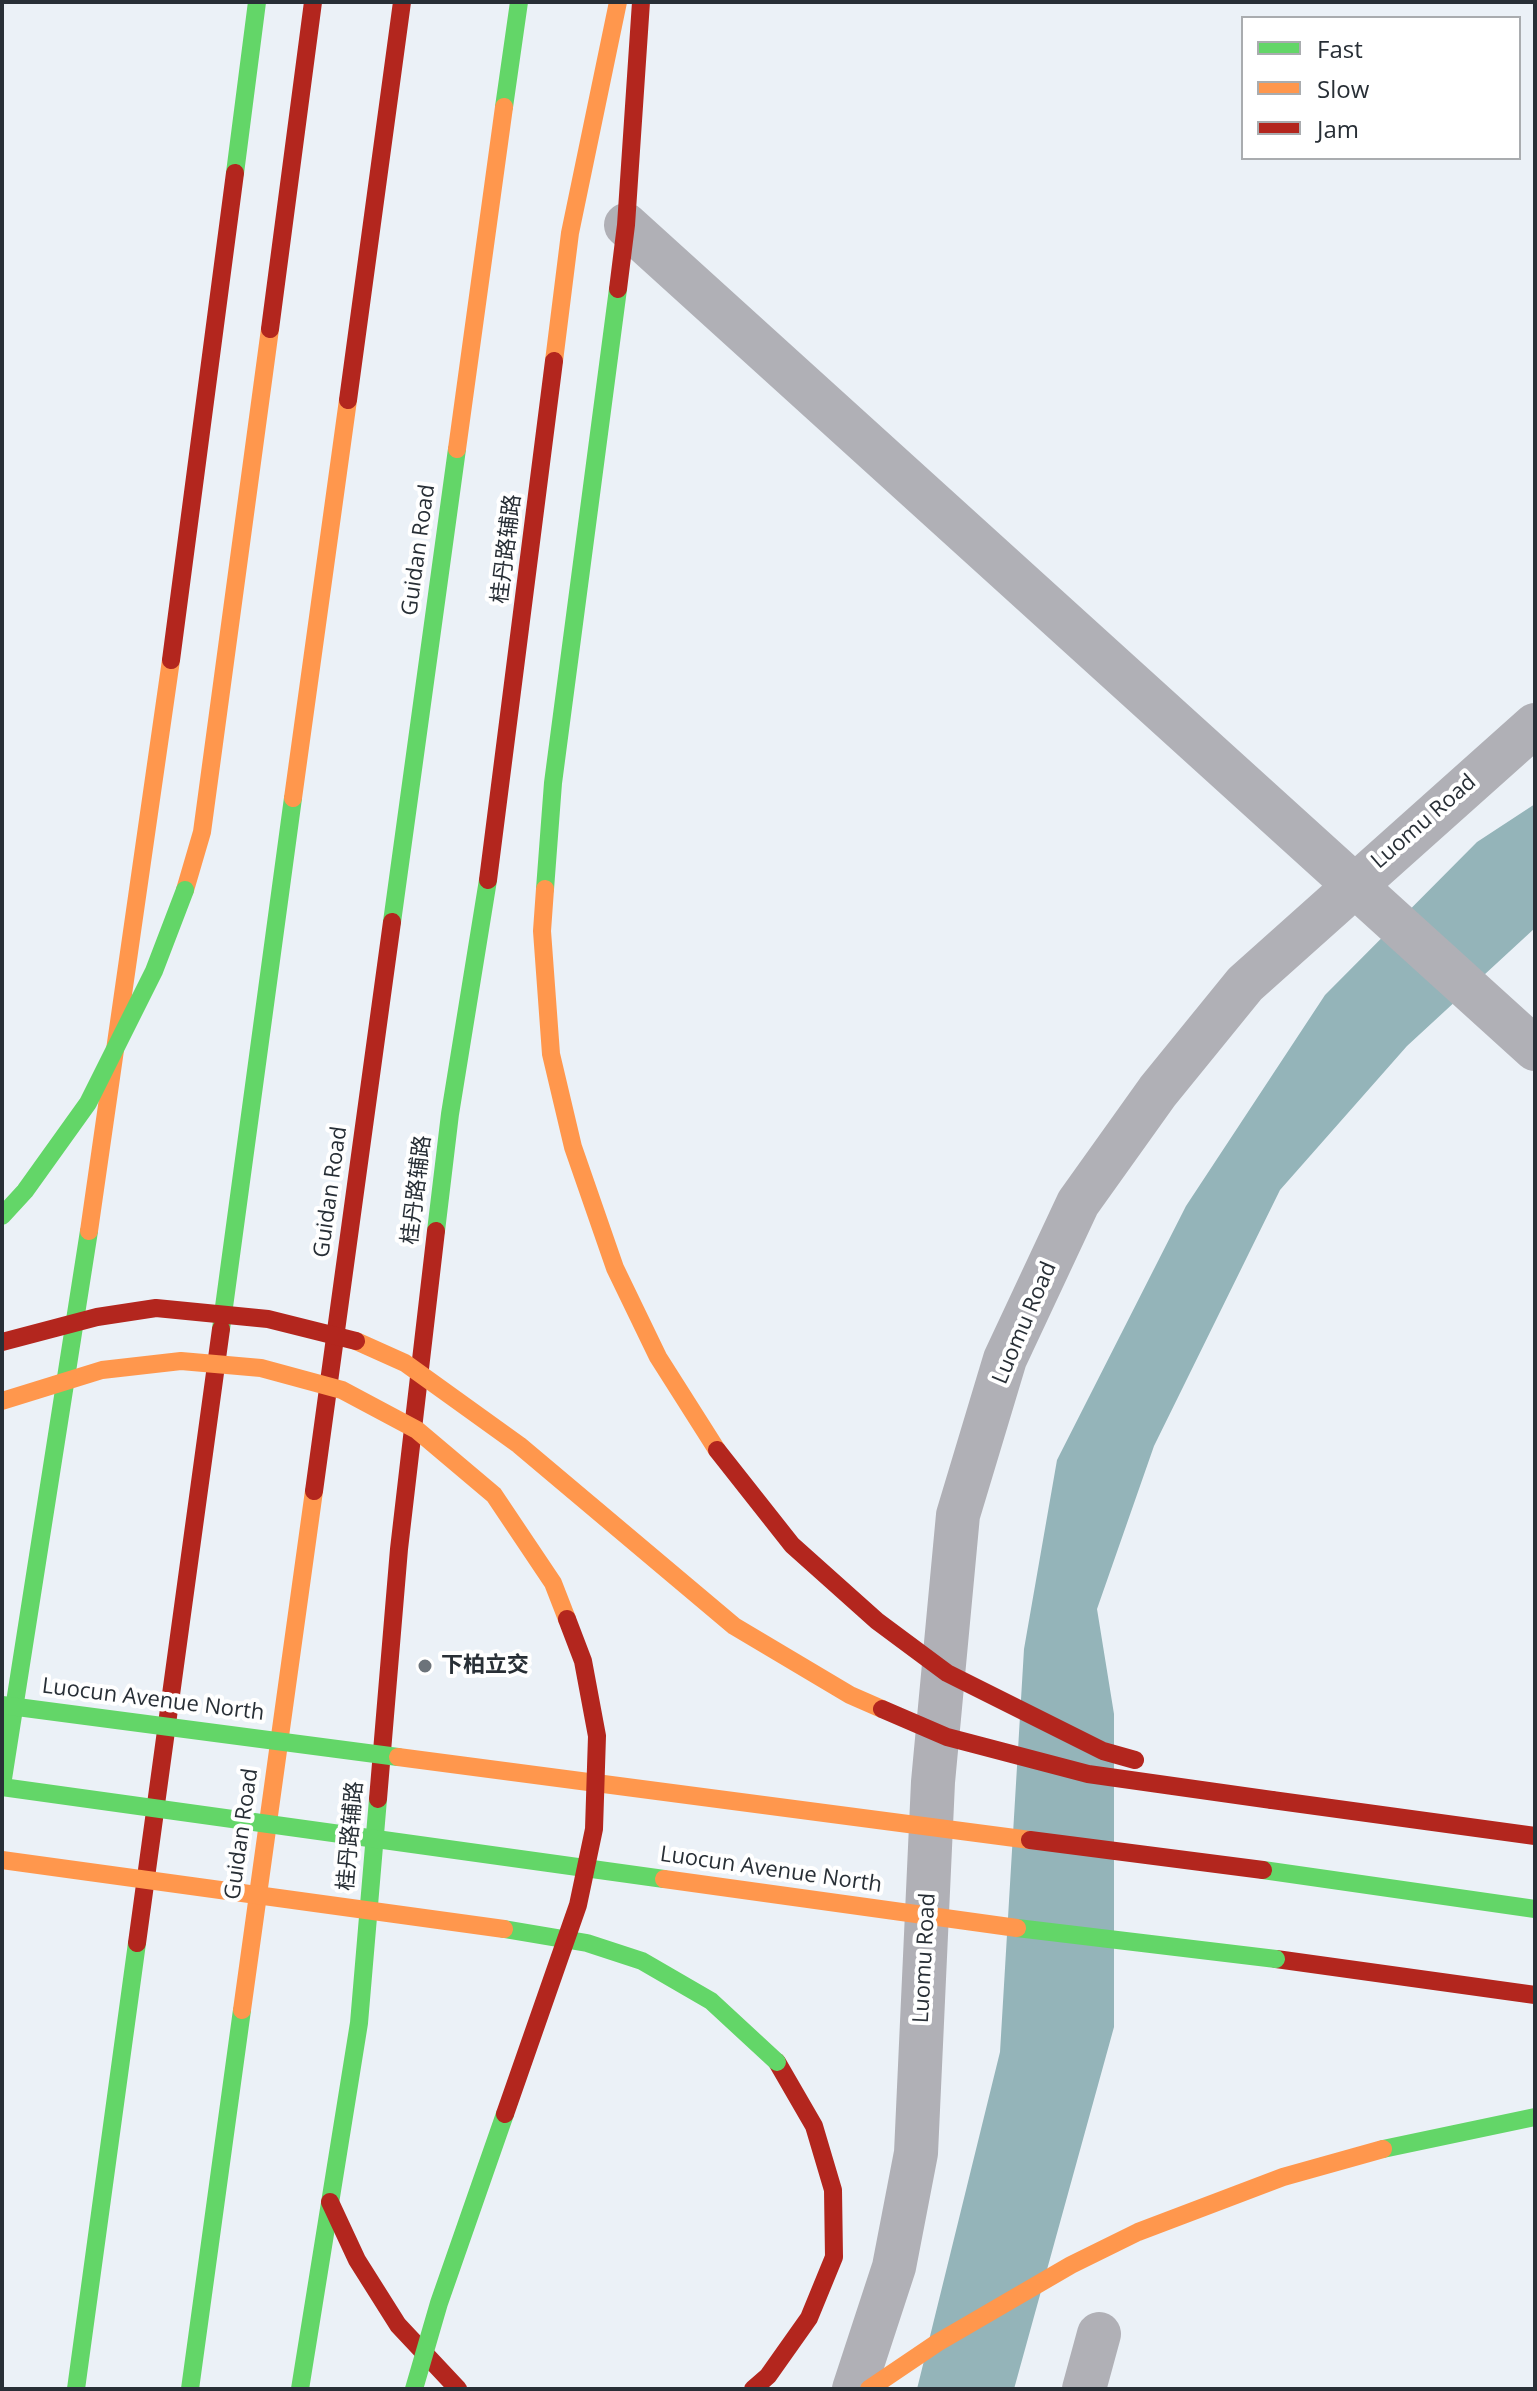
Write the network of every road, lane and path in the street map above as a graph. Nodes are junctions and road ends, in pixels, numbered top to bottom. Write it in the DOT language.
graph roads {
  1 [pos="257,2"];
  2 [pos="313,2"];
  3 [pos="402,2"];
  4 [pos="519,2"];
  5 [pos="618,2"];
  6 [pos="641,2"];
  7 [pos="626,225"];
  8 [pos="1535,725"];
  9 [pos="1352,885"];
  10 [pos="1534,1047"];
  11 [pos="2,1216"];
  12 [pos="2,1342"];
  13 [pos="2,1401"];
  14 [pos="2,1705"];
  15 [pos="2,1786"];
  16 [pos="1272,1800"];
  17 [pos="1535,1836"];
  18 [pos="2,1860"];
  19 [pos="1535,1909"];
  20 [pos="1535,1995"];
  21 [pos="1535,2117"];
  22 [pos="330,2202"];
  23 [pos="1099,2334"];
  24 [pos="76,2389"];
  25 [pos="190,2389"];
  26 [pos="300,2389"];
  27 [pos="414,2389"];
  28 [pos="458,2389"];
  29 [pos="753,2389"];
  30 [pos="854,2389"];
  31 [pos="869,2389"];
  32 [pos="1084,2389"];
  1 -- 15 [label="main road"];
  2 -- 11 [label="main road, bridge"];
  3 -- 24 [label="main road"];
  4 -- 25 [label="main road, Guidan Road"];
  5 -- 22 [label="main road, 桂丹路辅路"];
  6 -- 7 [label="main road"];
  7 -- 9 [label="street"];
  7 -- 16 [label="main road, bridge"];
  8 -- 9 [label="street, Luomu Road"];
  9 -- 10 [label="street"];
  9 -- 30 [label="street, Luomu Road"];
  12 -- 16 [label="main road, bridge"];
  13 -- 27 [label="main road, bridge"];
  14 -- 19 [label="main road, Luocun Avenue North, bridge"];
  15 -- 20 [label="main road, Luocun Avenue North, bridge"];
  16 -- 17 [label="main road"];
  18 -- 29 [label="main road, bridge"];
  21 -- 31 [label="main road"];
  22 -- 26 [label="main road, 桂丹路辅路"];
  22 -- 28 [label="main road"];
  23 -- 32 [label="street"];
}
